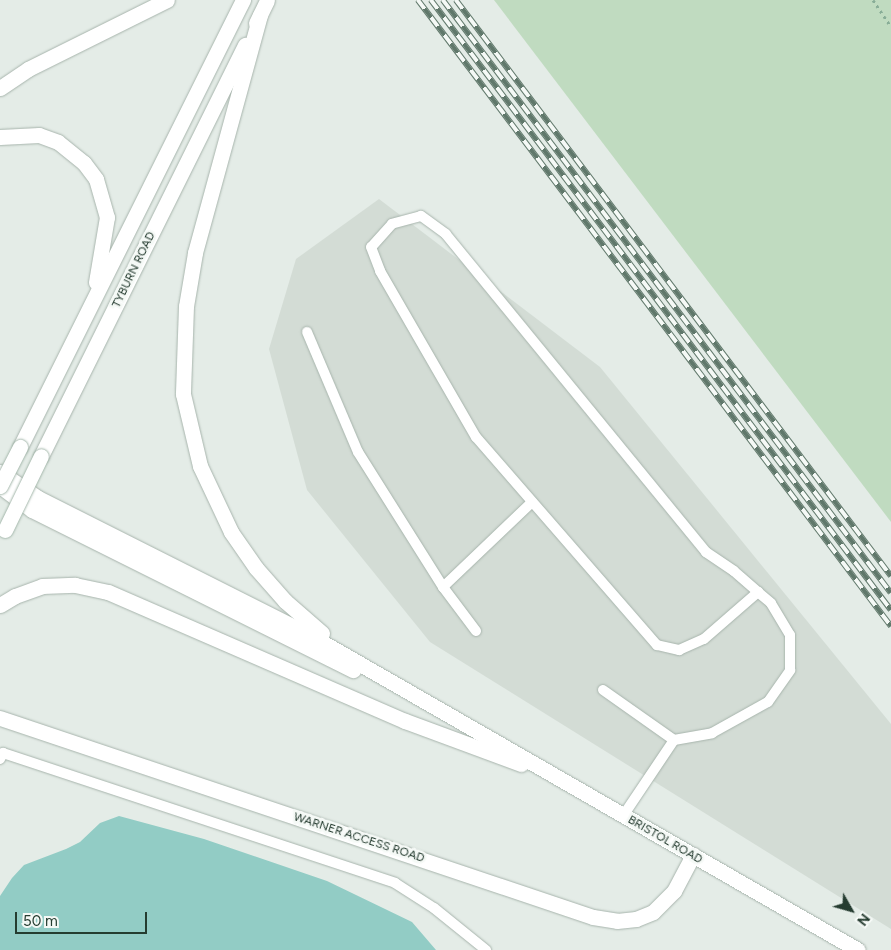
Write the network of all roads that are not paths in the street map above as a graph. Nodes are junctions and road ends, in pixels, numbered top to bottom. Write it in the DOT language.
graph roads {
  1 [pos="167,0"];
  2 [pos="242,0"];
  3 [pos="267,0"];
  4 [pos="260,15"];
  5 [pos="0,88"];
  6 [pos="0,137"];
  7 [pos="92,304"];
  8 [pos="307,332"];
  9 [pos="0,472"];
  10 [pos="0,486"];
  11 [pos="532,502"];
  12 [pos="2,535"];
  13 [pos="443,587"];
  14 [pos="758,592"];
  15 [pos="0,605"];
  16 [pos="476,631"];
  17 [pos="602,690"];
  18 [pos="0,718"];
  19 [pos="473,730"];
  20 [pos="674,740"];
  21 [pos="0,759"];
  22 [pos="546,771"];
  23 [pos="623,816"];
  24 [pos="693,855"];
  25 [pos="486,950"];
  26 [pos="858,950"];
  1 -- 5 [label="main road"];
  2 -- 7 [label="main road, TYBURN ROAD"];
  3 -- 4 [label="main road, TYBURN ROAD"];
  4 -- 12 [label="main road, TYBURN ROAD, bridge"];
  4 -- 19 [label="main road"];
  6 -- 7 [label="main road"];
  7 -- 10 [label="main road, TYBURN ROAD, bridge"];
  8 -- 13 [label="lane"];
  9 -- 19 [label="main road"];
  10 -- 19 [label="main road"];
  11 -- 13 [label="lane"];
  11 -- 14 [label="lane"];
  11 -- 14 [label="lane"];
  13 -- 16 [label="lane"];
  14 -- 20 [label="lane"];
  15 -- 22 [label="main road"];
  17 -- 20 [label="lane"];
  18 -- 24 [label="main road, WARNER ACCESS ROAD"];
  19 -- 22 [label="main road, BRISTOL ROAD"];
  20 -- 23 [label="lane"];
  21 -- 25 [label="lane"];
  22 -- 23 [label="main road, BRISTOL ROAD"];
  23 -- 24 [label="main road, BRISTOL ROAD"];
  24 -- 26 [label="main road, BRISTOL ROAD"];
}
